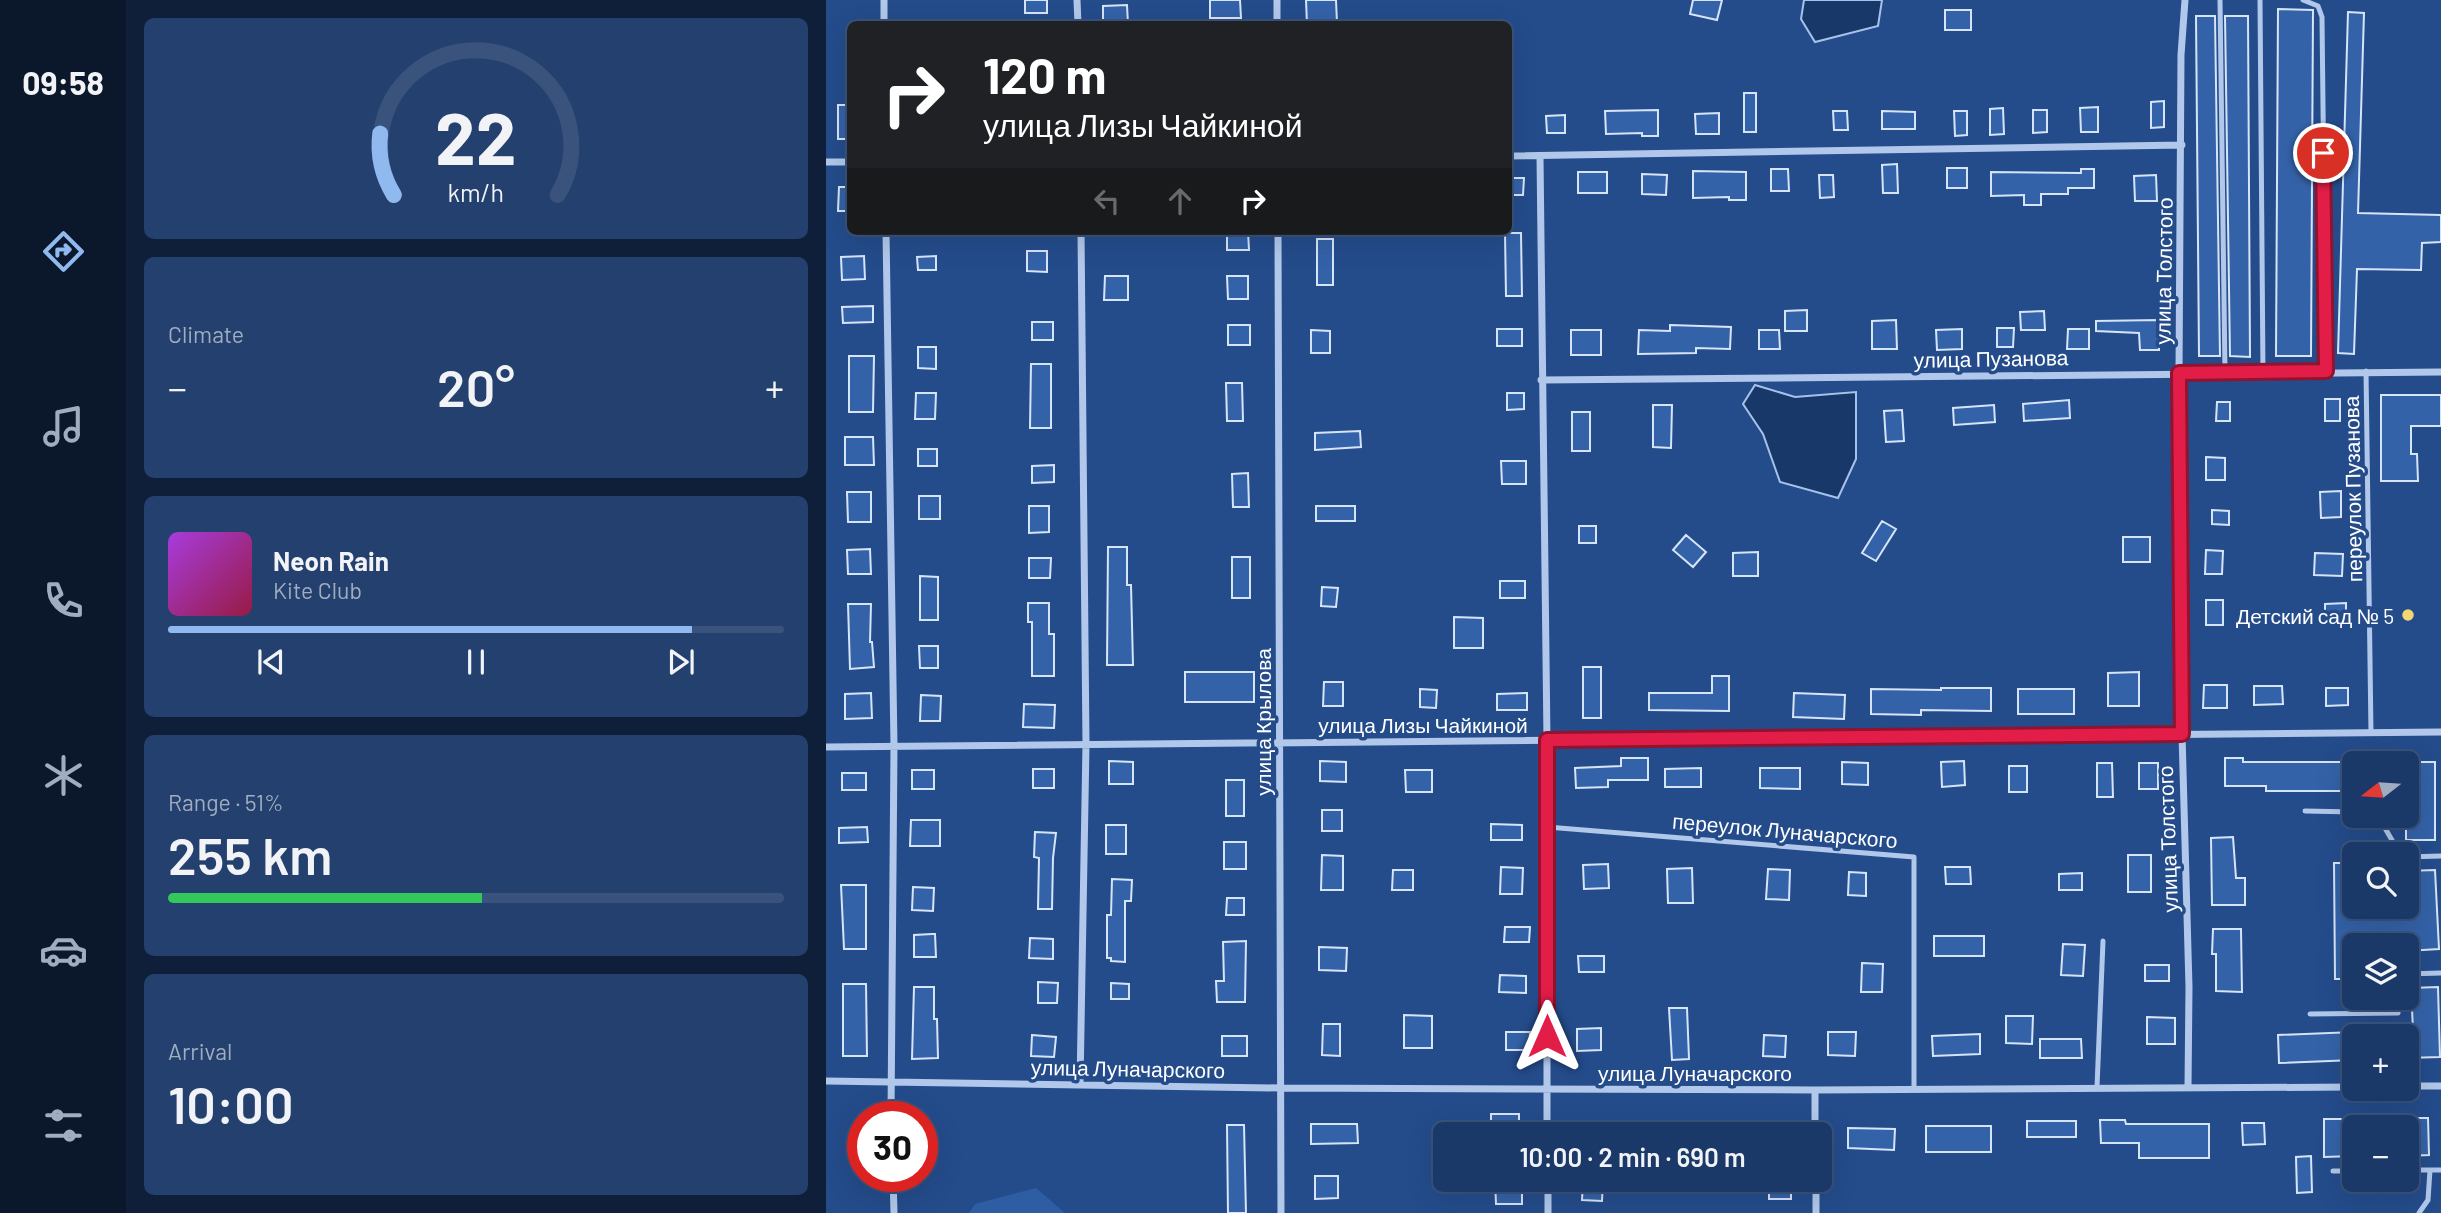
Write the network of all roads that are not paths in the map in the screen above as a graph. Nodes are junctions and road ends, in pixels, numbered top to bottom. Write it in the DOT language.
graph roads {
  1 [pos="884,0"];
  2 [pos="1077,0"];
  3 [pos="1277,0"];
  4 [pos="2185,0"];
  5 [pos="2220,0"];
  6 [pos="2260,0"];
  7 [pos="2303,0"];
  8 [pos="884,21"];
  9 [pos="1078,21"];
  10 [pos="1277,21"];
  11 [pos="2182,145"];
  12 [pos="1512,156"];
  13 [pos="1541,156"];
  14 [pos="826,162"];
  15 [pos="847,162"];
  16 [pos="886,235"];
  17 [pos="1081,235"];
  18 [pos="1278,235"];
  19 [pos="2326,371"];
  20 [pos="2366,371"];
  21 [pos="2441,372"];
  22 [pos="2179,373"];
  23 [pos="2225,373"];
  24 [pos="2263,374"];
  25 [pos="1542,380"];
  26 [pos="2441,732"];
  27 [pos="2371,733"];
  28 [pos="2182,734"];
  29 [pos="1547,740"];
  30 [pos="1279,742"];
  31 [pos="1086,744"];
  32 [pos="894,746"];
  33 [pos="826,747"];
  34 [pos="2305,811"];
  35 [pos="2342,812"];
  36 [pos="1547,827"];
  37 [pos="2441,856"];
  38 [pos="2419,857"];
  39 [pos="2103,941"];
  40 [pos="2441,973"];
  41 [pos="2419,974"];
  42 [pos="2398,1010"];
  43 [pos="2310,1014"];
  44 [pos="826,1081"];
  45 [pos="890,1081"];
  46 [pos="1080,1084"];
  47 [pos="2419,1086"];
  48 [pos="2441,1086"];
  49 [pos="2097,1087"];
  50 [pos="2342,1087"];
  51 [pos="1280,1088"];
  52 [pos="2188,1088"];
  53 [pos="1546,1089"];
  54 [pos="1914,1089"];
  55 [pos="1815,1090"];
  56 [pos="891,1101"];
  57 [pos="1547,1122"];
  58 [pos="1815,1122"];
  59 [pos="2419,1170"];
  60 [pos="2430,1170"];
  61 [pos="2441,1170"];
  62 [pos="2333,1171"];
  63 [pos="2342,1171"];
  64 [pos="893,1192"];
  65 [pos="1548,1192"];
  66 [pos="1816,1192"];
  67 [pos="894,1213"];
  68 [pos="1281,1213"];
  69 [pos="1548,1213"];
  70 [pos="1816,1213"];
  71 [pos="2419,1213"];
  1 -- 8 [label="street"];
  2 -- 9 [label="street"];
  3 -- 10 [label="street"];
  4 -- 11 [label="street, улица Толстого"];
  5 -- 23 [label="lane"];
  6 -- 24 [label="lane"];
  7 -- 19 [label="lane"];
  11 -- 13 [label="street"];
  11 -- 22 [label="street, улица Толстого"];
  12 -- 13 [label="street"];
  13 -- 25 [label="street"];
  14 -- 15 [label="street"];
  16 -- 32 [label="street"];
  17 -- 31 [label="street"];
  18 -- 30 [label="street, улица Крылова"];
  19 -- 20 [label="street, улица Пузанова"];
  19 -- 24 [label="street, улица Пузанова"];
  20 -- 21 [label="street, улица Пузанова"];
  20 -- 27 [label="lane, переулок Пузанова"];
  22 -- 23 [label="street, улица Пузанова"];
  22 -- 25 [label="street, улица Пузанова"];
  22 -- 28 [label="street, улица Толстого"];
  23 -- 24 [label="street, улица Пузанова"];
  25 -- 29 [label="street"];
  26 -- 27 [label="street, улица Лизы Чайкиной"];
  27 -- 28 [label="street, улица Лизы Чайкиной"];
  28 -- 29 [label="street, улица Лизы Чайкиной"];
  28 -- 52 [label="street, улица Толстого"];
  29 -- 30 [label="street, улица Лизы Чайкиной"];
  29 -- 36 [label="street"];
  30 -- 31 [label="street, улица Лизы Чайкиной"];
  30 -- 51 [label="street, улица Крылова"];
  31 -- 32 [label="street, улица Лизы Чайкиной"];
  31 -- 46 [label="street"];
  32 -- 33 [label="street, улица Лизы Чайкиной"];
  32 -- 45 [label="street"];
  34 -- 35 [label="lane"];
  36 -- 53 [label="street"];
  36 -- 54 [label="lane, переулок Луначарского"];
  37 -- 38 [label="lane"];
  39 -- 49 [label="lane"];
  40 -- 41 [label="lane"];
  42 -- 43 [label="lane"];
  44 -- 45 [label="street, улица Луначарского"];
  45 -- 46 [label="street, улица Луначарского"];
  45 -- 56 [label="street"];
  46 -- 51 [label="street, улица Луначарского"];
  47 -- 48 [label="street"];
  49 -- 52 [label="street, улица Луначарского"];
  49 -- 54 [label="street, улица Луначарского"];
  50 -- 52 [label="street, улица Луначарского"];
  51 -- 53 [label="street, улица Луначарского"];
  51 -- 68 [label="street, улица Крылова"];
  53 -- 55 [label="street, улица Луначарского"];
  53 -- 57 [label="street"];
  54 -- 55 [label="street, улица Луначарского"];
  55 -- 58 [label="street"];
  59 -- 60 [label="lane"];
  60 -- 61 [label="lane"];
  60 -- 71 [label="lane"];
  62 -- 63 [label="lane"];
  64 -- 67 [label="street"];
  65 -- 69 [label="street"];
  66 -- 70 [label="street"];
}
